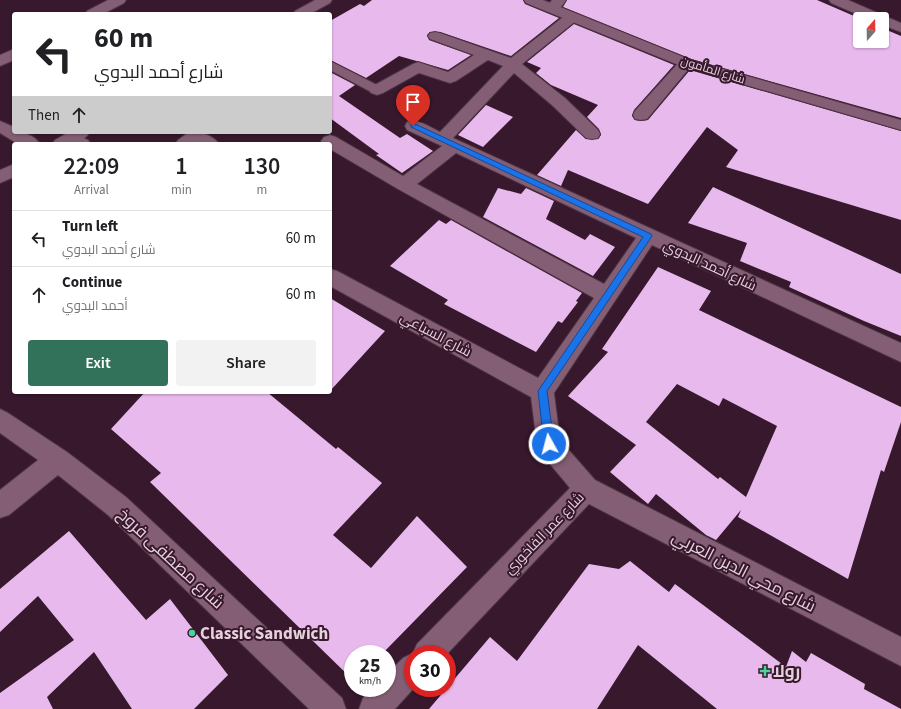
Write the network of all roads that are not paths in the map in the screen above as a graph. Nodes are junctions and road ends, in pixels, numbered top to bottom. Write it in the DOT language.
graph roads {
  1 [pos="119,0"];
  2 [pos="325,0"];
  3 [pos="531,0"];
  4 [pos="836,0"];
  5 [pos="556,4"];
  6 [pos="96,12"];
  7 [pos="304,12"];
  8 [pos="864,12"];
  9 [pos="572,17"];
  10 [pos="889,23"];
  11 [pos="901,28"];
  12 [pos="435,36"];
  13 [pos="486,54"];
  14 [pos="12,55"];
  15 [pos="0,61"];
  16 [pos="686,63"];
  17 [pos="513,64"];
  18 [pos="332,66"];
  19 [pos="377,90"];
  20 [pos="641,115"];
  21 [pos="901,125"];
  22 [pos="0,126"];
  23 [pos="413,126"];
  24 [pos="12,133"];
  25 [pos="14,134"];
  26 [pos="592,134"];
  27 [pos="28,142"];
  28 [pos="187,142"];
  29 [pos="206,142"];
  30 [pos="332,142"];
  31 [pos="448,143"];
  32 [pos="12,171"];
  33 [pos="0,177"];
  34 [pos="404,185"];
  35 [pos="648,236"];
  36 [pos="332,278"];
  37 [pos="608,296"];
  38 [pos="901,353"];
  39 [pos="542,391"];
  40 [pos="0,420"];
  41 [pos="58,460"];
  42 [pos="586,489"];
  43 [pos="0,506"];
  44 [pos="436,645"];
  45 [pos="901,652"];
  46 [pos="404,677"];
  47 [pos="332,709"];
  48 [pos="374,709"];
  1 -- 6 [label="street"];
  2 -- 7 [label="street"];
  3 -- 5 [label="street, شارع المأمون"];
  4 -- 8 [label="street"];
  5 -- 9 [label="street, شارع المأمون"];
  9 -- 16 [label="street, شارع المأمون"];
  9 -- 17 [label="street"];
  10 -- 11 [label="street"];
  12 -- 13 [label="street"];
  13 -- 17 [label="street"];
  13 -- 19 [label="street"];
  14 -- 15 [label="street"];
  16 -- 20 [label="street"];
  16 -- 21 [label="street, شارع المأمون"];
  17 -- 26 [label="street"];
  17 -- 31 [label="street"];
  18 -- 19 [label="lane"];
  22 -- 24 [label="street"];
  23 -- 31 [label="street, شارع أحمد البدوي"];
  25 -- 27 [label="street"];
  28 -- 29 [label="street"];
  30 -- 34 [label="street"];
  31 -- 34 [label="street"];
  31 -- 35 [label="street, شارع أحمد البدوي"];
  32 -- 33 [label="street"];
  34 -- 37 [label="street"];
  35 -- 37 [label="street"];
  35 -- 38 [label="street, شارع أحمد البدوي"];
  36 -- 39 [label="street, شارع السباعي"];
  37 -- 39 [label="street"];
  39 -- 42 [label="street, شارع عمر الفاخوري"];
  40 -- 41 [label="street, شارع مصطفى فروخ"];
  41 -- 43 [label="street"];
  41 -- 47 [label="street, شارع مصطفى فروخ"];
  42 -- 44 [label="street, شارع عمر الفاخوري"];
  42 -- 45 [label="street, شارع محي الدين العربي"];
  46 -- 48 [label="street"];
}
